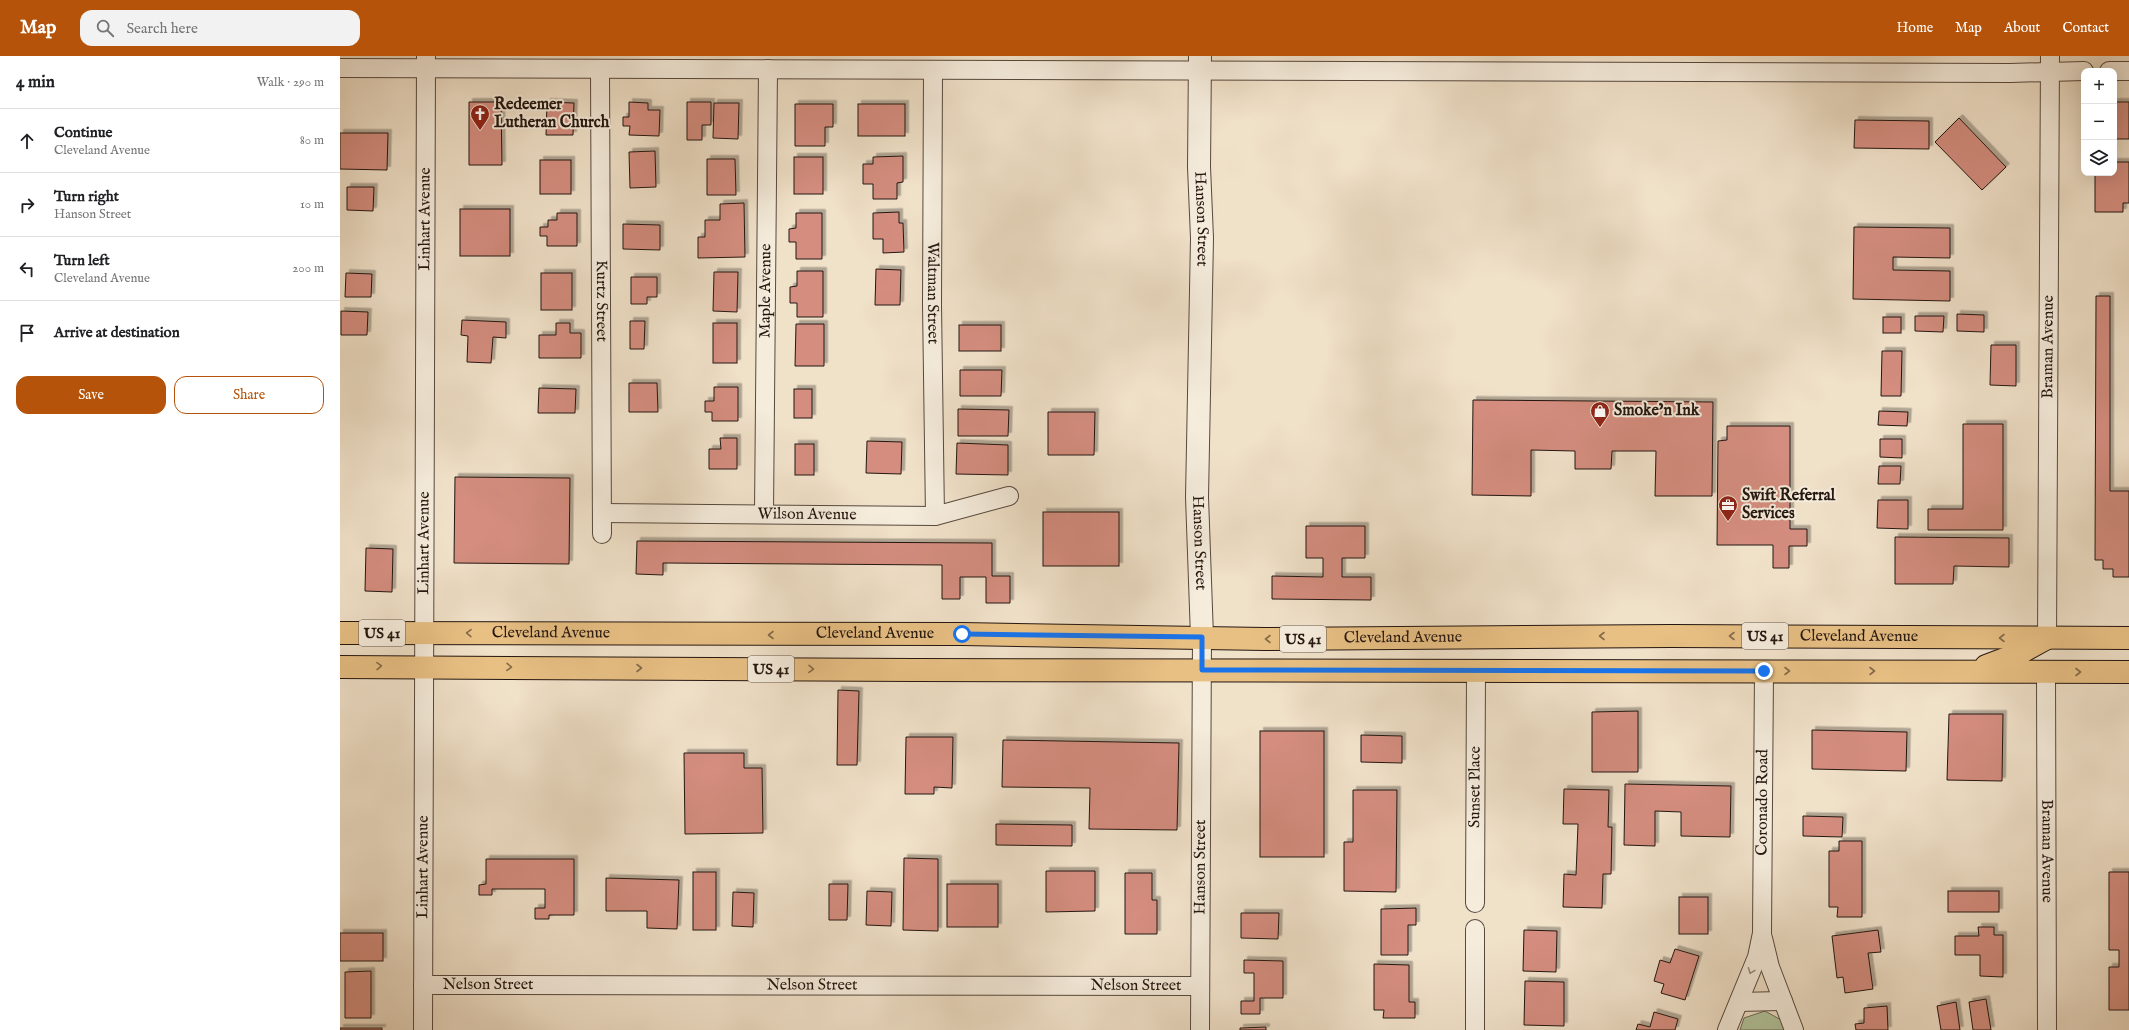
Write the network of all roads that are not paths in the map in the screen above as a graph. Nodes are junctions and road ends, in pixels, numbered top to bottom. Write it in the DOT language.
graph roads {
  1 [pos="426,62"];
  2 [pos="1200,64"];
  3 [pos="2050,64"];
  4 [pos="340,68"];
  5 [pos="600,69"];
  6 [pos="768,69"];
  7 [pos="933,70"];
  8 [pos="2081,71"];
  9 [pos="2117,71"];
  10 [pos="2129,71"];
  11 [pos="1009,496"];
  12 [pos="602,513"];
  13 [pos="764,513"];
  14 [pos="935,516"];
  15 [pos="602,534"];
  16 [pos="425,632"];
  17 [pos="340,633"];
  18 [pos="1202,637"];
  19 [pos="2047,638"];
  20 [pos="2127,638"];
  21 [pos="425,666"];
  22 [pos="340,667"];
  23 [pos="1202,670"];
  24 [pos="1476,670"];
  25 [pos="1764,671"];
  26 [pos="1969,672"];
  27 [pos="2046,672"];
  28 [pos="2129,672"];
  29 [pos="1475,903"];
  30 [pos="1475,929"];
  31 [pos="1762,933"];
  32 [pos="423,985"];
  33 [pos="1200,986"];
  34 [pos="1783,1001"];
  35 [pos="1739,1002"];
  36 [pos="423,1030"];
  37 [pos="1200,1030"];
  38 [pos="1475,1030"];
  39 [pos="1727,1030"];
  40 [pos="1794,1030"];
  41 [pos="2047,1030"];
  1 -- 4 [label="street"];
  1 -- 5 [label="street"];
  1 -- 16 [label="street, Linhart Avenue"];
  2 -- 3 [label="street"];
  2 -- 7 [label="street"];
  2 -- 18 [label="street, Hanson Street"];
  3 -- 8 [label="street"];
  3 -- 19 [label="street, Braman Avenue"];
  5 -- 6 [label="street"];
  5 -- 12 [label="street, Kurtz Street"];
  6 -- 7 [label="street"];
  6 -- 13 [label="street, Maple Avenue"];
  7 -- 14 [label="street, Waltman Street"];
  9 -- 10 [label="street"];
  11 -- 14 [label="street, Wilson Avenue"];
  12 -- 13 [label="street, Wilson Avenue"];
  12 -- 15 [label="street, Kurtz Street"];
  13 -- 14 [label="street, Wilson Avenue"];
  16 -- 17 [label="main road, Cleveland Avenue / US 41"];
  18 -- 16 [label="main road, Cleveland Avenue / US 41, one-way"];
  16 -- 21 [label="street, Linhart Avenue"];
  19 -- 18 [label="main road, Cleveland Avenue / US 41, one-way"];
  18 -- 23 [label="street, Hanson Street"];
  19 -- 20 [label="main road, Cleveland Avenue / US 41"];
  19 -- 26 [label="main road"];
  20 -- 27 [label="main road"];
  22 -- 21 [label="main road, Cleveland Avenue / US 41, one-way"];
  21 -- 23 [label="main road, Cleveland Avenue / US 41, one-way"];
  21 -- 32 [label="street, Linhart Avenue"];
  23 -- 24 [label="main road, Cleveland Avenue / US 41"];
  23 -- 33 [label="street, Hanson Street"];
  24 -- 25 [label="main road, Cleveland Avenue / US 41"];
  24 -- 29 [label="street, Sunset Place"];
  25 -- 26 [label="main road, Cleveland Avenue / US 41, one-way"];
  25 -- 31 [label="street, Coronado Road"];
  26 -- 27 [label="main road, Cleveland Avenue / US 41"];
  27 -- 28 [label="main road, Cleveland Avenue / US 41, one-way"];
  27 -- 41 [label="street, Braman Avenue"];
  30 -- 38 [label="street"];
  31 -- 34 [label="street, Coronado Road"];
  31 -- 35 [label="street, Coronado Road, one-way"];
  32 -- 33 [label="street, Nelson Street"];
  32 -- 36 [label="street, Linhart Avenue"];
  33 -- 37 [label="street, Hanson Street"];
  34 -- 35 [label="street"];
  34 -- 40 [label="street, Coronado Road"];
  35 -- 39 [label="street, Coronado Road"];
}
